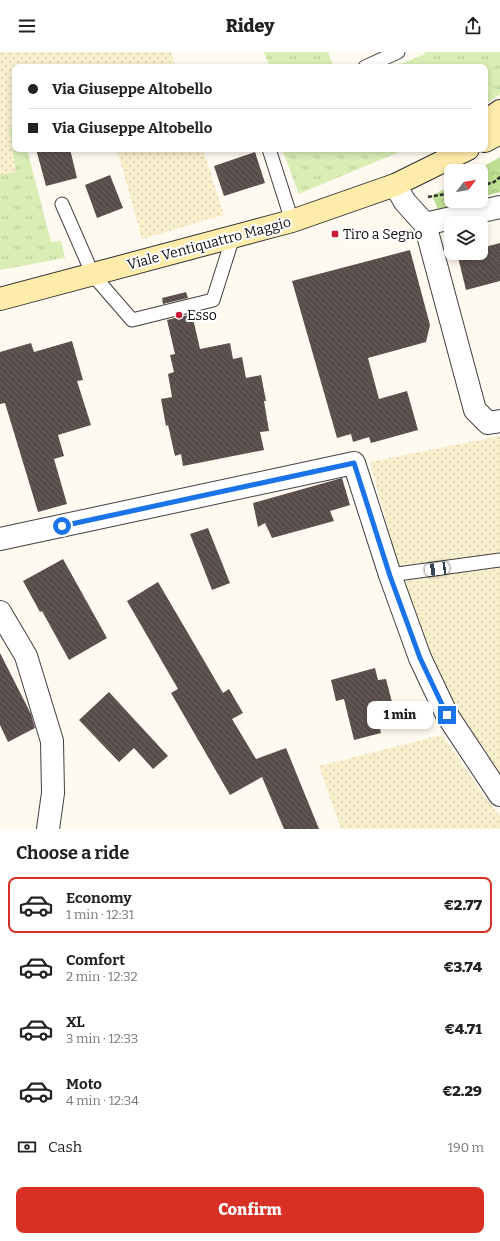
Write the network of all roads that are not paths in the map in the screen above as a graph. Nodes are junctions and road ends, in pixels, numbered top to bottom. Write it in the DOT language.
graph roads {
  1 [pos="398,52"];
  2 [pos="372,64"];
  3 [pos="500,111"];
  4 [pos="488,120"];
  5 [pos="500,133"];
  6 [pos="488,139"];
  7 [pos="270,152"];
  8 [pos="446,152"];
  9 [pos="462,152"];
  10 [pos="404,181"];
  11 [pos="62,204"];
  12 [pos="500,207"];
  13 [pos="292,221"];
  14 [pos="425,224"];
  15 [pos="234,237"];
  16 [pos="93,275"];
  17 [pos="0,299"];
  18 [pos="500,421"];
  19 [pos="0,539"];
  20 [pos="500,560"];
  21 [pos="390,576"];
  22 [pos="0,612"];
  23 [pos="500,795"];
  24 [pos="48,829"];
  1 -- 2 [label="lane"];
  3 -- 4 [label="main road"];
  5 -- 6 [label="main road"];
  7 -- 13 [label="lane"];
  8 -- 10 [label="main road, Viale Ventiquattro Maggio"];
  9 -- 10 [label="main road, Viale Ventiquattro Maggio"];
  10 -- 13 [label="main road, Viale Ventiquattro Maggio"];
  10 -- 14 [label="street"];
  11 -- 16 [label="lane"];
  12 -- 14 [label="street"];
  13 -- 15 [label="main road, Viale Ventiquattro Maggio"];
  14 -- 18 [label="street"];
  15 -- 16 [label="main road, Viale Ventiquattro Maggio"];
  15 -- 16 [label="lane"];
  16 -- 17 [label="main road, Viale Ventiquattro Maggio"];
  19 -- 21 [label="street"];
  20 -- 21 [label="lane"];
  21 -- 23 [label="street"];
  22 -- 24 [label="street"];
}
